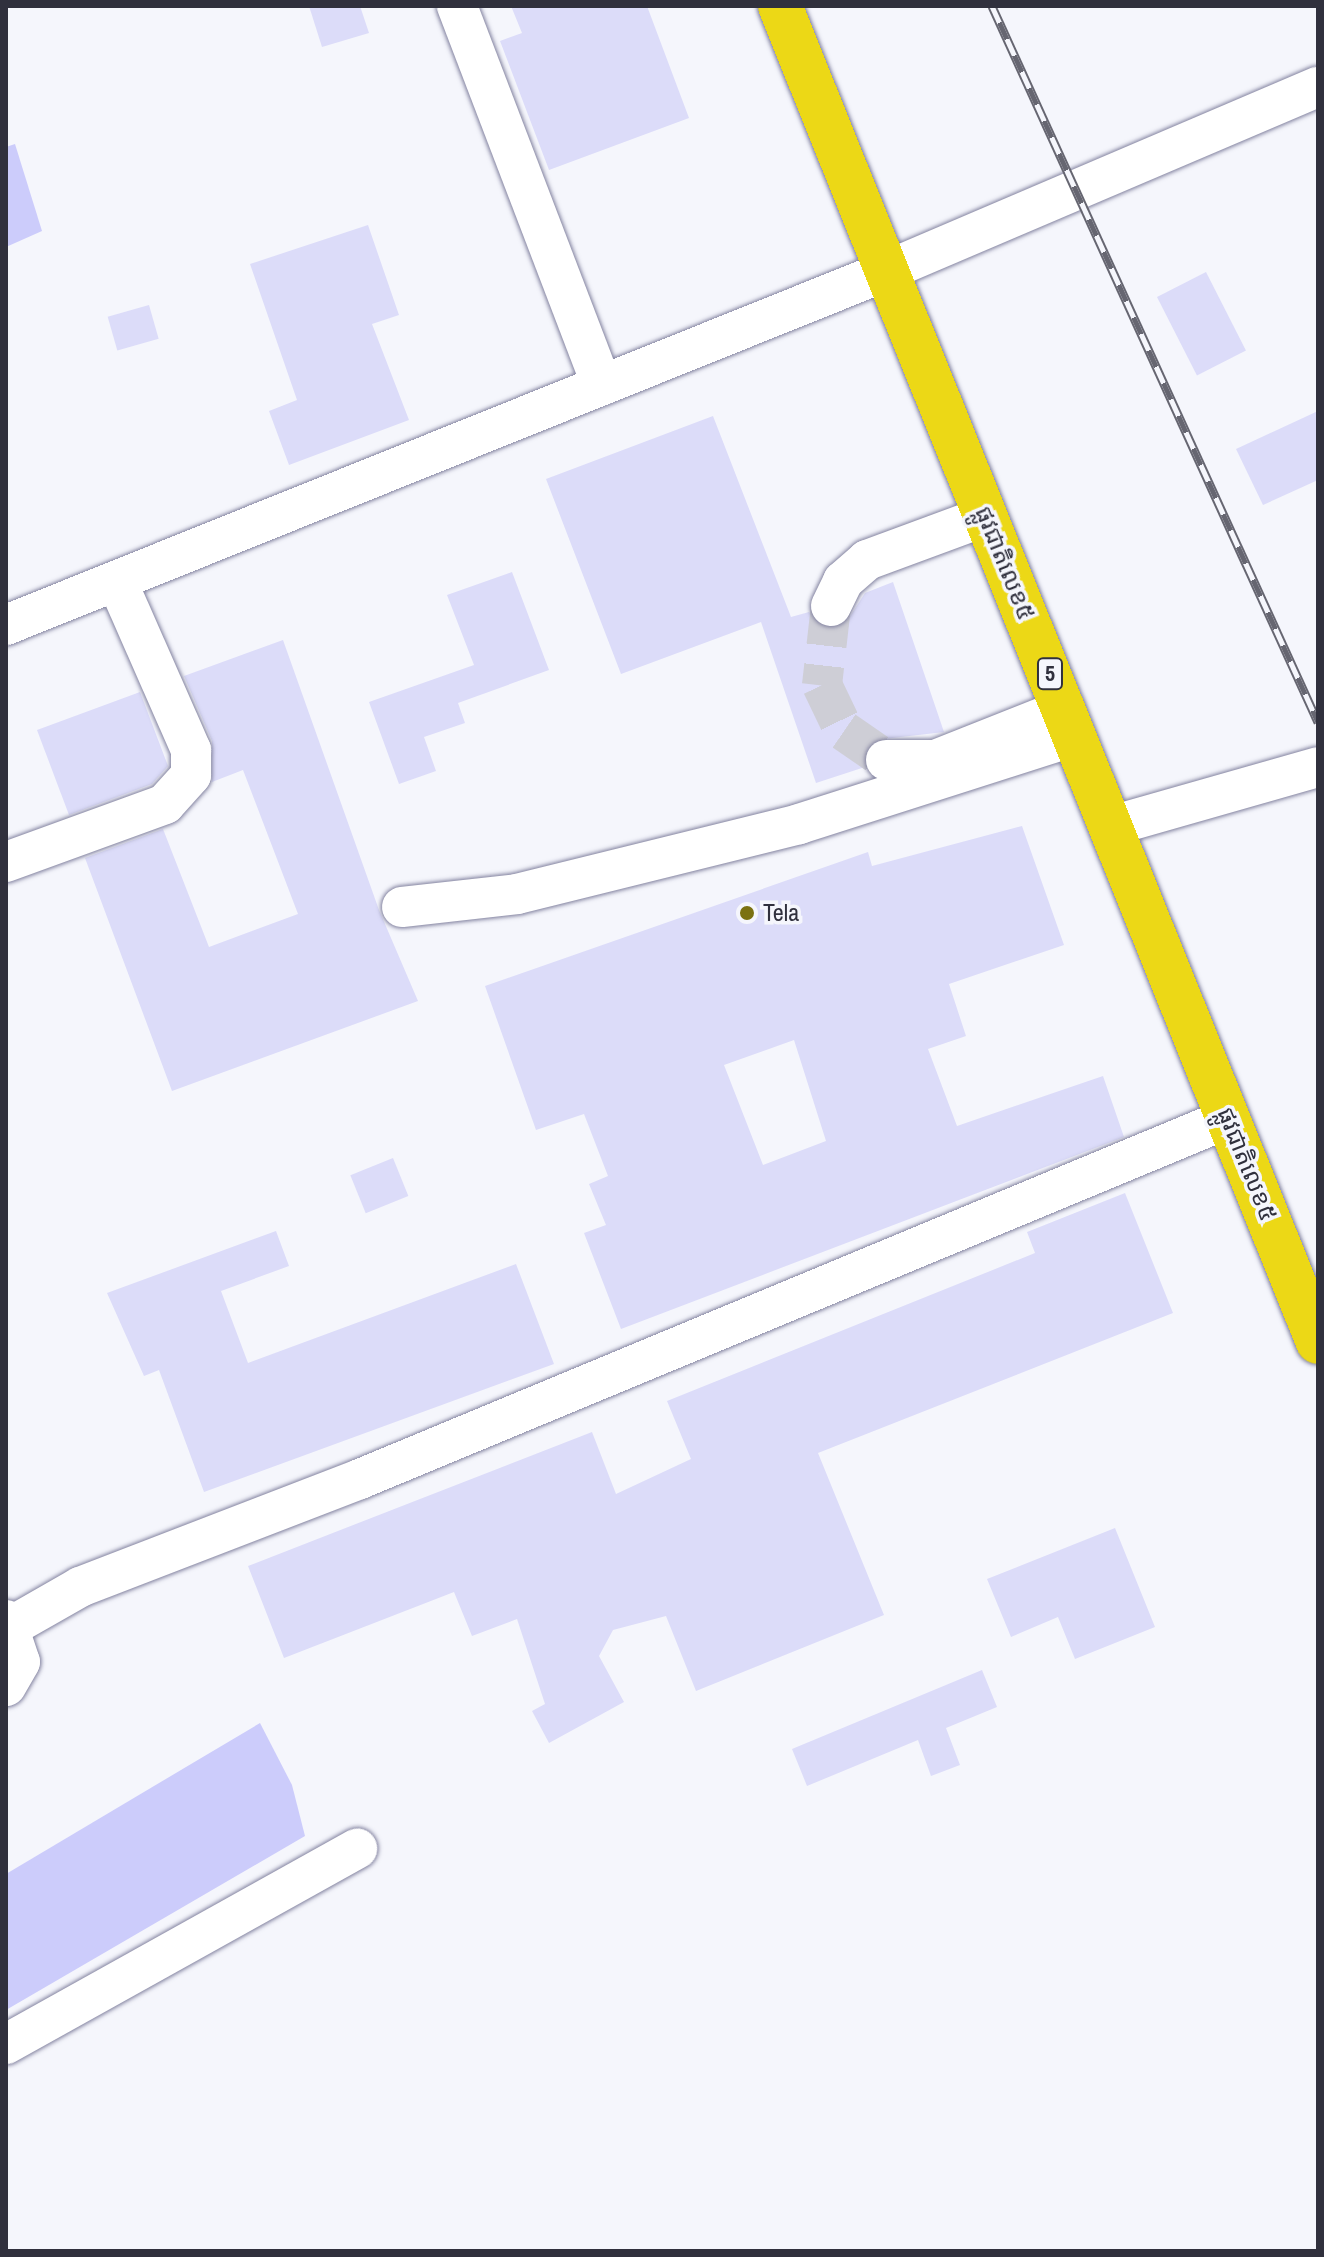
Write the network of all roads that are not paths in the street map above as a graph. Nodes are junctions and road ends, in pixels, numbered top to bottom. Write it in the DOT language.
graph roads {
  1 [pos="457,6"];
  2 [pos="780,6"];
  3 [pos="1318,87"];
  4 [pos="886,271"];
  5 [pos="602,385"];
  6 [pos="986,516"];
  7 [pos="118,584"];
  8 [pos="831,606"];
  9 [pos="6,625"];
  10 [pos="1070,723"];
  11 [pos="886,760"];
  12 [pos="1318,767"];
  13 [pos="1111,826"];
  14 [pos="6,862"];
  15 [pos="402,907"];
  16 [pos="1229,1118"];
  17 [pos="1318,1342"];
  18 [pos="8,1624"];
  19 [pos="6,1686"];
  20 [pos="357,1849"];
  21 [pos="6,2044"];
  1 -- 5 [label="street"];
  2 -- 4 [label="highway, ផ្លូវជាតិលេខ៥ / 5"];
  3 -- 4 [label="street"];
  4 -- 5 [label="street"];
  4 -- 6 [label="highway, ផ្លូវជាតិលេខ៥ / 5"];
  5 -- 7 [label="street"];
  6 -- 8 [label="street"];
  6 -- 10 [label="highway, ផ្លូវជាតិលេខ៥ / 5"];
  7 -- 9 [label="street"];
  7 -- 14 [label="street"];
  10 -- 11 [label="street"];
  10 -- 13 [label="highway, ផ្លូវជាតិលេខ៥ / 5"];
  10 -- 15 [label="street"];
  12 -- 13 [label="street"];
  13 -- 16 [label="highway, ផ្លូវជាតិលេខ៥ / 5"];
  16 -- 17 [label="highway, ផ្លូវជាតិលេខ៥ / 5"];
  16 -- 18 [label="street"];
  18 -- 19 [label="street"];
  20 -- 21 [label="street"];
}
